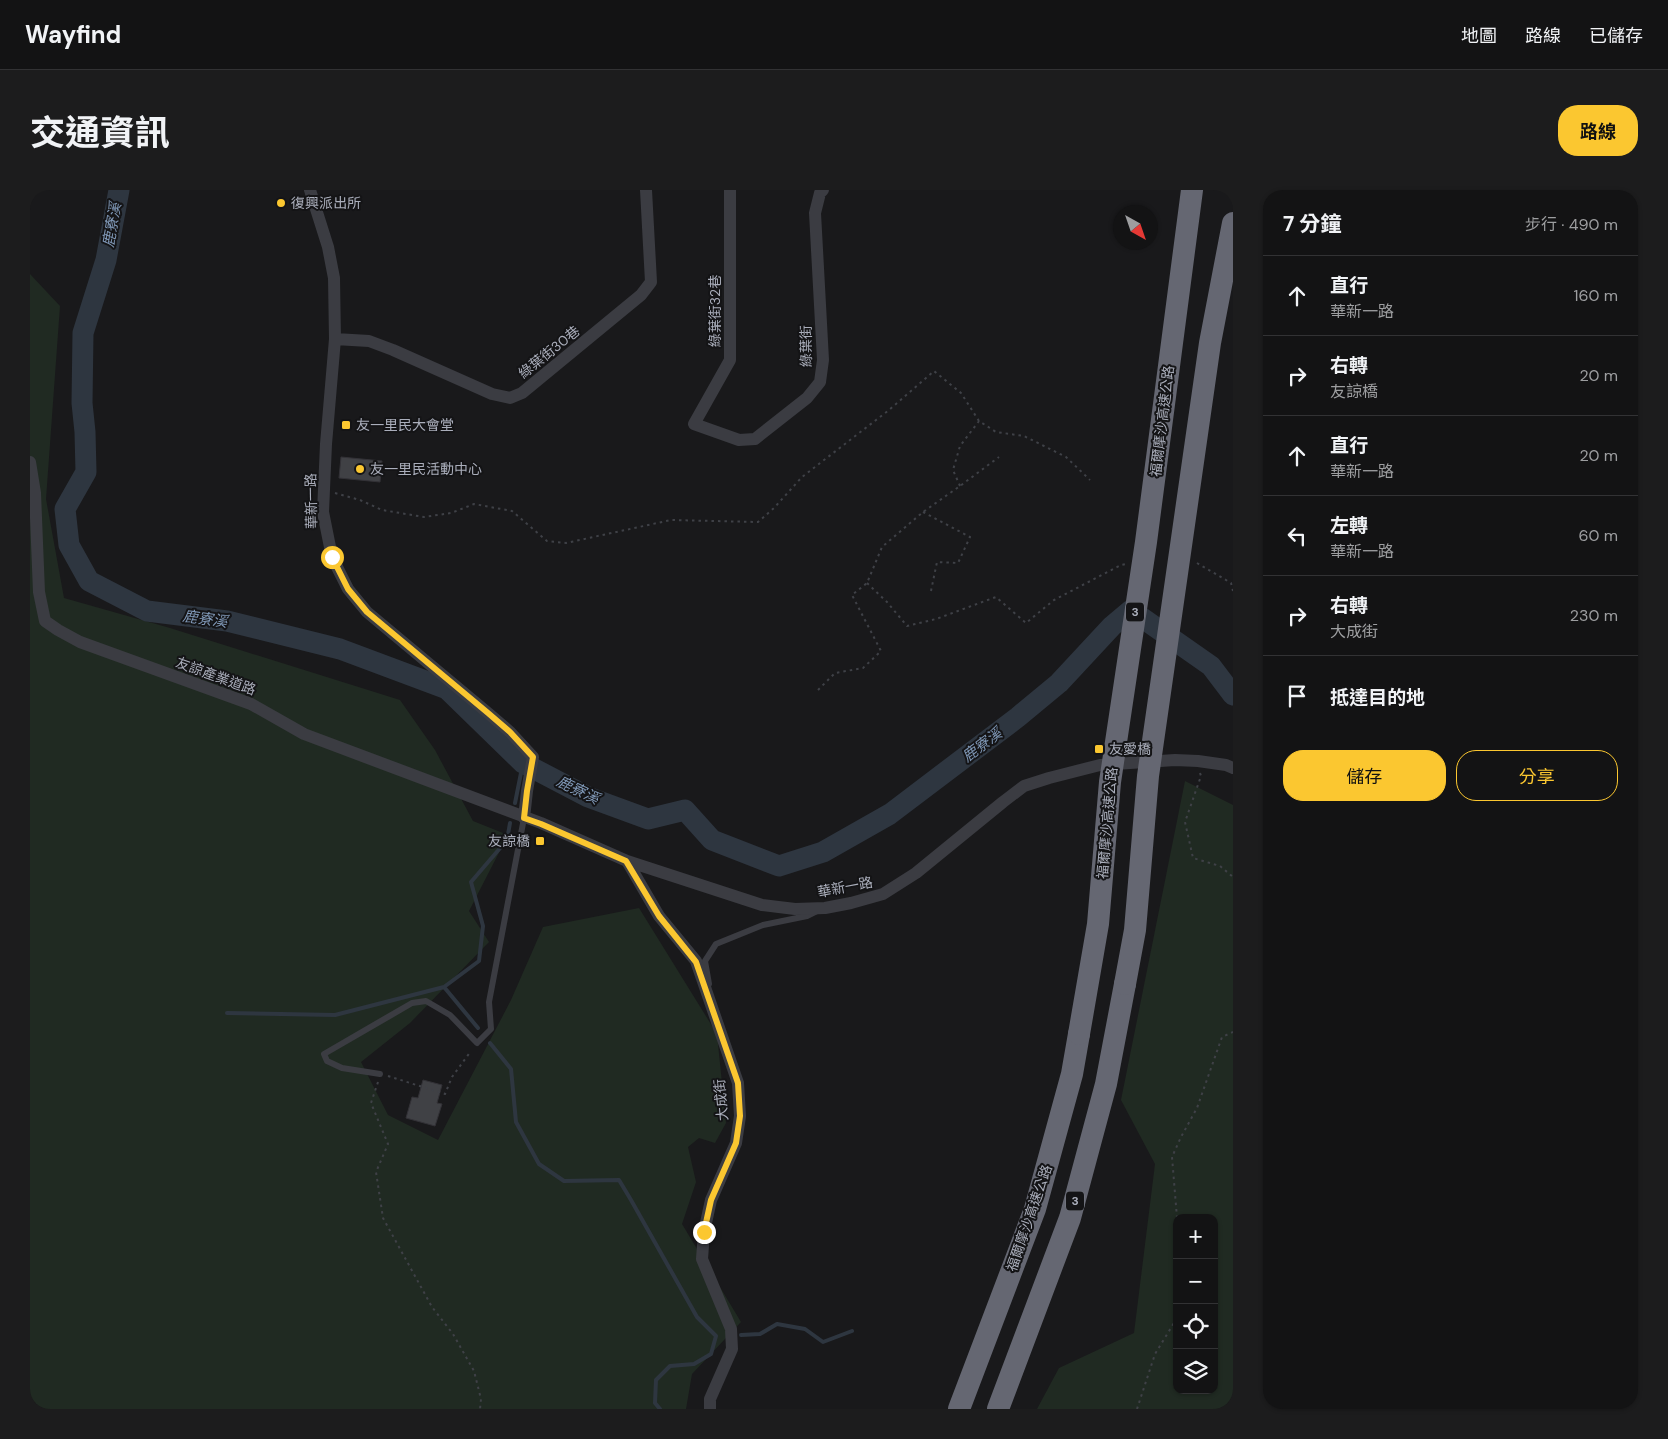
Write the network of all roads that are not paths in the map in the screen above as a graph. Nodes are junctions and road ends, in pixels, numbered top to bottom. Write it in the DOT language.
graph roads {
  1 [pos="310,190"];
  2 [pos="646,190"];
  3 [pos="730,190"];
  4 [pos="823,190"];
  5 [pos="1192,190"];
  6 [pos="1233,223"];
  7 [pos="335,339"];
  8 [pos="694,424"];
  9 [pos="30,462"];
  10 [pos="1233,768"];
  11 [pos="524,818"];
  12 [pos="626,861"];
  13 [pos="825,908"];
  14 [pos="716,1022"];
  15 [pos="380,1074"];
  16 [pos="710,1409"];
  17 [pos="959,1409"];
  18 [pos="998,1409"];
  1 -- 7 [label="street, 華新一路"];
  2 -- 7 [label="street, 綠葉街30巷"];
  3 -- 8 [label="street, 綠葉街32巷"];
  4 -- 8 [label="street, 綠葉街"];
  5 -- 17 [label="highway, 福爾摩沙高速公路 / 3, bridge"];
  6 -- 18 [label="highway, 3, bridge"];
  7 -- 11 [label="street, 華新一路"];
  9 -- 11 [label="street, 友諒產業道路"];
  10 -- 13 [label="street, 華新一路"];
  11 -- 12 [label="street, 華新一路"];
  11 -- 15 [label="lane"];
  12 -- 13 [label="street, 華新一路"];
  12 -- 14 [label="street, 大成街"];
  13 -- 14 [label="lane"];
  14 -- 16 [label="street, 大成街"];
}
